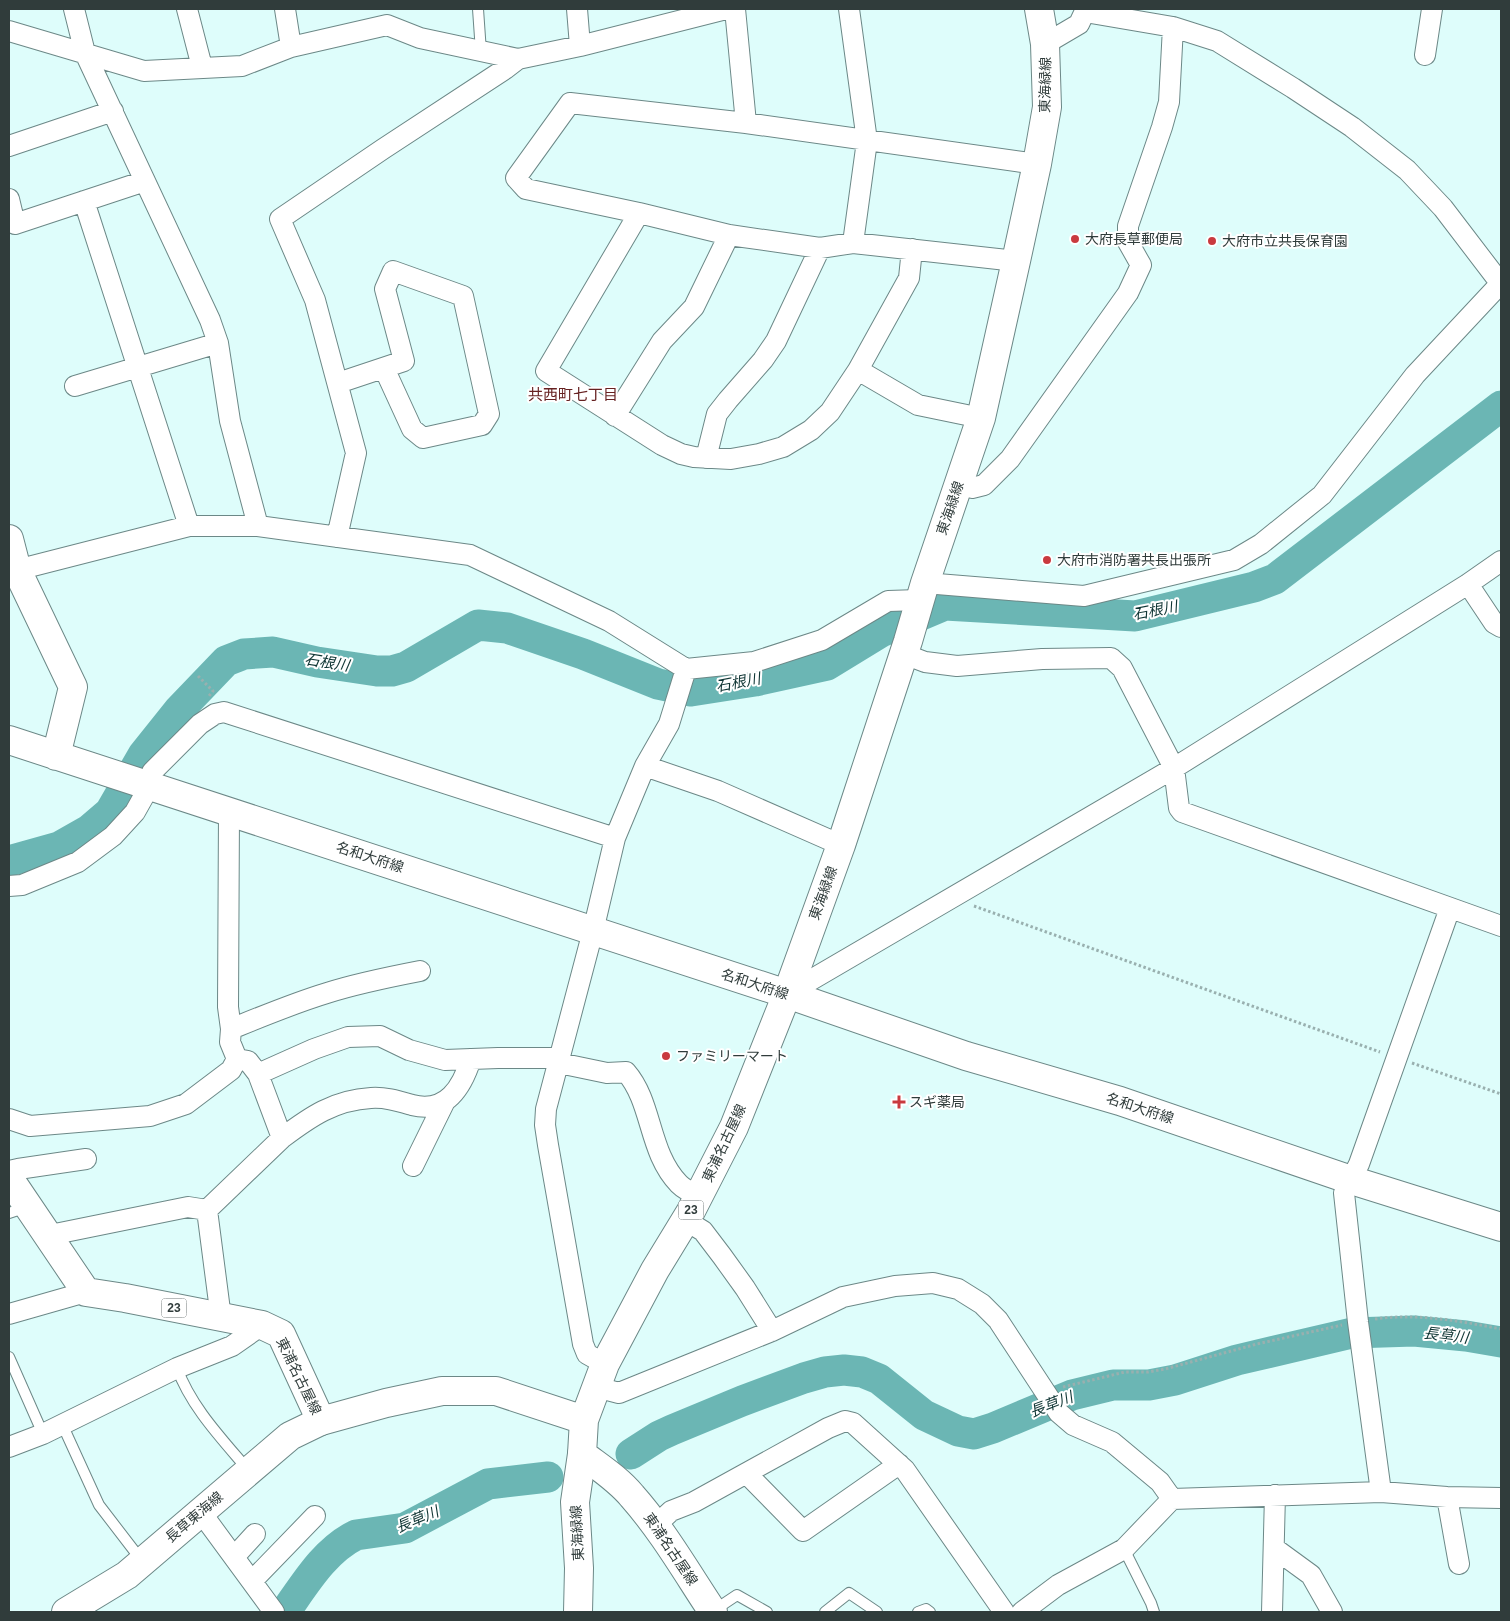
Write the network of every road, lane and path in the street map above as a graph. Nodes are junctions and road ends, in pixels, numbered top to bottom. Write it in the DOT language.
graph roads {
  1 [pos="74,9"];
  2 [pos="187,9"];
  3 [pos="285,9"];
  4 [pos="478,9"];
  5 [pos="577,9"];
  6 [pos="726,9"];
  7 [pos="735,9"];
  8 [pos="849,9"];
  9 [pos="1039,9"];
  10 [pos="1432,9"];
  11 [pos="1085,10"];
  12 [pos="1173,27"];
  13 [pos="9,31"];
  14 [pos="1045,44"];
  15 [pos="580,46"];
  16 [pos="291,47"];
  17 [pos="480,52"];
  18 [pos="85,53"];
  19 [pos="1424,56"];
  20 [pos="518,58"];
  21 [pos="202,67"];
  22 [pos="112,111"];
  23 [pos="746,123"];
  24 [pos="867,141"];
  25 [pos="9,146"];
  26 [pos="1037,164"];
  27 [pos="146,182"];
  28 [pos="9,199"];
  29 [pos="84,201"];
  30 [pos="639,213"];
  31 [pos="729,235"];
  32 [pos="853,243"];
  33 [pos="820,248"];
  34 [pos="912,249"];
  35 [pos="1016,261"];
  36 [pos="1501,283"];
  37 [pos="218,343"];
  38 [pos="138,368"];
  39 [pos="384,368"];
  40 [pos="858,370"];
  41 [pos="338,383"];
  42 [pos="74,386"];
  43 [pos="616,416"];
  44 [pos="981,418"];
  45 [pos="706,458"];
  46 [pos="958,484"];
  47 [pos="188,526"];
  48 [pos="258,526"];
  49 [pos="337,537"];
  50 [pos="9,539"];
  51 [pos="1501,561"];
  52 [pos="13,571"];
  53 [pos="1468,584"];
  54 [pos="921,595"];
  55 [pos="1501,627"];
  56 [pos="906,648"];
  57 [pos="686,669"];
  58 [pos="9,740"];
  59 [pos="56,756"];
  60 [pos="645,766"];
  61 [pos="1174,768"];
  62 [pos="143,785"];
  63 [pos="229,811"];
  64 [pos="615,838"];
  65 [pos="840,845"];
  66 [pos="9,886"];
  67 [pos="950,898"];
  68 [pos="1450,908"];
  69 [pos="1501,926"];
  70 [pos="593,931"];
  71 [pos="420,971"];
  72 [pos="787,994"];
  73 [pos="231,1029"];
  74 [pos="1398,1058"];
  75 [pos="237,1059"];
  76 [pos="471,1059"];
  77 [pos="559,1060"];
  78 [pos="258,1074"];
  79 [pos="1501,1094"];
  80 [pos="445,1101"];
  81 [pos="9,1119"];
  82 [pos="282,1138"];
  83 [pos="86,1159"];
  84 [pos="412,1166"];
  85 [pos="9,1171"];
  86 [pos="9,1178"];
  87 [pos="1351,1180"];
  88 [pos="699,1196"];
  89 [pos="18,1210"];
  90 [pos="207,1210"];
  91 [pos="685,1220"];
  92 [pos="1501,1227"];
  93 [pos="50,1238"];
  94 [pos="86,1292"];
  95 [pos="9,1314"];
  96 [pos="221,1318"];
  97 [pos="1358,1322"];
  98 [pos="262,1325"];
  99 [pos="1501,1330"];
  100 [pos="772,1331"];
  101 [pos="9,1357"];
  102 [pos="177,1368"];
  103 [pos="600,1376"];
  104 [pos="1046,1392"];
  105 [pos="584,1420"];
  106 [pos="321,1422"];
  107 [pos="62,1424"];
  108 [pos="43,1434"];
  109 [pos="9,1447"];
  110 [pos="582,1454"];
  111 [pos="899,1464"];
  112 [pos="249,1471"];
  113 [pos="747,1474"];
  114 [pos="1381,1492"];
  115 [pos="1275,1495"];
  116 [pos="1447,1497"];
  117 [pos="1501,1498"];
  118 [pos="1172,1499"];
  119 [pos="200,1511"];
  120 [pos="315,1516"];
  121 [pos="656,1525"];
  122 [pos="255,1534"];
  123 [pos="1274,1548"];
  124 [pos="1124,1550"];
  125 [pos="234,1557"];
  126 [pos="142,1561"];
  127 [pos="1459,1564"];
  128 [pos="252,1581"];
  129 [pos="1033,1609"];
  130 [pos="273,1611"];
  131 [pos="66,1612"];
  132 [pos="578,1612"];
  133 [pos="713,1612"];
  134 [pos="767,1612"];
  135 [pos="824,1612"];
  136 [pos="877,1612"];
  137 [pos="918,1612"];
  138 [pos="930,1612"];
  139 [pos="1004,1612"];
  140 [pos="1154,1612"];
  141 [pos="1272,1612"];
  142 [pos="1332,1612"];
  1 -- 18 [label="street"];
  2 -- 21 [label="street"];
  3 -- 16 [label="street"];
  4 -- 17 [label="lane"];
  5 -- 15 [label="street"];
  6 -- 15 [label="street"];
  7 -- 23 [label="street"];
  8 -- 24 [label="street"];
  9 -- 14 [label="main road, 東海緑線"];
  10 -- 19 [label="street"];
  11 -- 12 [label="street"];
  11 -- 14 [label="street"];
  12 -- 36 [label="street"];
  12 -- 46 [label="street"];
  13 -- 18 [label="street"];
  14 -- 26 [label="main road, 東海緑線"];
  15 -- 20 [label="street"];
  16 -- 17 [label="street"];
  16 -- 21 [label="street"];
  17 -- 20 [label="street"];
  18 -- 21 [label="street"];
  18 -- 22 [label="street"];
  20 -- 41 [label="street"];
  22 -- 25 [label="street"];
  22 -- 27 [label="street"];
  23 -- 24 [label="street"];
  23 -- 30 [label="street"];
  24 -- 26 [label="street"];
  24 -- 32 [label="street"];
  26 -- 35 [label="main road, 東海緑線"];
  27 -- 29 [label="street"];
  27 -- 37 [label="street"];
  28 -- 29 [label="street"];
  29 -- 38 [label="street"];
  30 -- 31 [label="street"];
  30 -- 43 [label="street"];
  31 -- 33 [label="street"];
  31 -- 43 [label="street"];
  32 -- 33 [label="street"];
  32 -- 34 [label="street"];
  33 -- 45 [label="street"];
  34 -- 35 [label="street"];
  34 -- 40 [label="street"];
  35 -- 44 [label="main road, 東海緑線"];
  36 -- 54 [label="street"];
  37 -- 38 [label="street"];
  37 -- 48 [label="street"];
  38 -- 42 [label="street"];
  38 -- 47 [label="street"];
  39 -- 39 [label="street"];
  39 -- 41 [label="street"];
  40 -- 44 [label="street"];
  40 -- 45 [label="street"];
  41 -- 49 [label="street"];
  43 -- 45 [label="street"];
  44 -- 46 [label="main road, 東海緑線"];
  46 -- 54 [label="main road, 東海緑線"];
  47 -- 48 [label="street"];
  47 -- 52 [label="street"];
  48 -- 49 [label="street"];
  49 -- 57 [label="street"];
  50 -- 52 [label="main road"];
  51 -- 53 [label="street"];
  52 -- 59 [label="main road"];
  53 -- 55 [label="street"];
  53 -- 61 [label="street"];
  54 -- 56 [label="main road, 東海緑線"];
  54 -- 57 [label="street"];
  56 -- 61 [label="street"];
  56 -- 65 [label="main road, 東海緑線"];
  57 -- 60 [label="street"];
  58 -- 59 [label="main road, 名和大府線"];
  59 -- 62 [label="main road, 名和大府線"];
  60 -- 64 [label="street"];
  60 -- 65 [label="street"];
  61 -- 67 [label="street"];
  61 -- 68 [label="street"];
  62 -- 63 [label="main road, 名和大府線"];
  62 -- 64 [label="street"];
  62 -- 66 [label="street"];
  63 -- 70 [label="main road, 名和大府線"];
  63 -- 73 [label="street"];
  64 -- 70 [label="street"];
  65 -- 72 [label="main road, 東海緑線"];
  67 -- 72 [label="street"];
  67 -- 74 [label="path"];
  68 -- 69 [label="street"];
  68 -- 74 [label="street"];
  70 -- 72 [label="main road, 名和大府線"];
  70 -- 77 [label="street"];
  71 -- 73 [label="street"];
  72 -- 87 [label="main road, 名和大府線"];
  72 -- 88 [label="main road, 東浦名古屋線 / 23"];
  73 -- 75 [label="street"];
  74 -- 79 [label="path"];
  74 -- 87 [label="street"];
  75 -- 78 [label="street"];
  75 -- 81 [label="street"];
  76 -- 77 [label="street"];
  76 -- 78 [label="street"];
  76 -- 80 [label="street"];
  77 -- 88 [label="street"];
  77 -- 103 [label="street"];
  78 -- 82 [label="street"];
  80 -- 82 [label="street"];
  80 -- 84 [label="street"];
  82 -- 90 [label="street"];
  83 -- 85 [label="street"];
  86 -- 89 [label="main road"];
  87 -- 92 [label="main road, 名和大府線"];
  87 -- 97 [label="street"];
  88 -- 91 [label="main road, 東浦名古屋線 / 23"];
  89 -- 93 [label="main road"];
  90 -- 93 [label="street"];
  90 -- 96 [label="street"];
  91 -- 100 [label="street"];
  91 -- 103 [label="main road, 東浦名古屋線 / 23"];
  93 -- 94 [label="main road"];
  94 -- 95 [label="street"];
  94 -- 96 [label="main road, 東浦名古屋線 / 23"];
  96 -- 98 [label="main road, 東浦名古屋線 / 23"];
  97 -- 99 [label="path"];
  97 -- 104 [label="path"];
  97 -- 114 [label="street"];
  98 -- 102 [label="street"];
  98 -- 106 [label="main road, 東浦名古屋線 / 23"];
  100 -- 103 [label="street"];
  100 -- 104 [label="street"];
  101 -- 108 [label="lane"];
  102 -- 107 [label="street"];
  102 -- 112 [label="lane"];
  103 -- 105 [label="main road, 東浦名古屋線 / 23"];
  104 -- 118 [label="street"];
  105 -- 106 [label="main road, 東浦名古屋線"];
  105 -- 110 [label="main road, 東浦名古屋線 / 23"];
  106 -- 112 [label="main road, 長草東海線"];
  107 -- 108 [label="street"];
  107 -- 126 [label="lane"];
  108 -- 109 [label="street"];
  110 -- 121 [label="main road, 東浦名古屋線"];
  110 -- 132 [label="main road, 東海緑線"];
  111 -- 113 [label="street"];
  111 -- 113 [label="street"];
  111 -- 139 [label="street"];
  112 -- 119 [label="main road, 長草東海線"];
  113 -- 121 [label="street"];
  114 -- 115 [label="street"];
  114 -- 116 [label="street"];
  115 -- 118 [label="street"];
  115 -- 123 [label="street"];
  116 -- 117 [label="street"];
  116 -- 127 [label="street"];
  118 -- 124 [label="street"];
  119 -- 125 [label="street"];
  119 -- 126 [label="main road, 長草東海線"];
  120 -- 128 [label="street"];
  121 -- 133 [label="main road, 東浦名古屋線"];
  122 -- 125 [label="street"];
  123 -- 141 [label="street"];
  123 -- 142 [label="street"];
  124 -- 129 [label="street"];
  124 -- 140 [label="lane"];
  125 -- 128 [label="street"];
  126 -- 131 [label="main road, 長草東海線"];
  128 -- 130 [label="street"];
  133 -- 134 [label="lane"];
  135 -- 136 [label="lane"];
  137 -- 138 [label="lane"];
}
